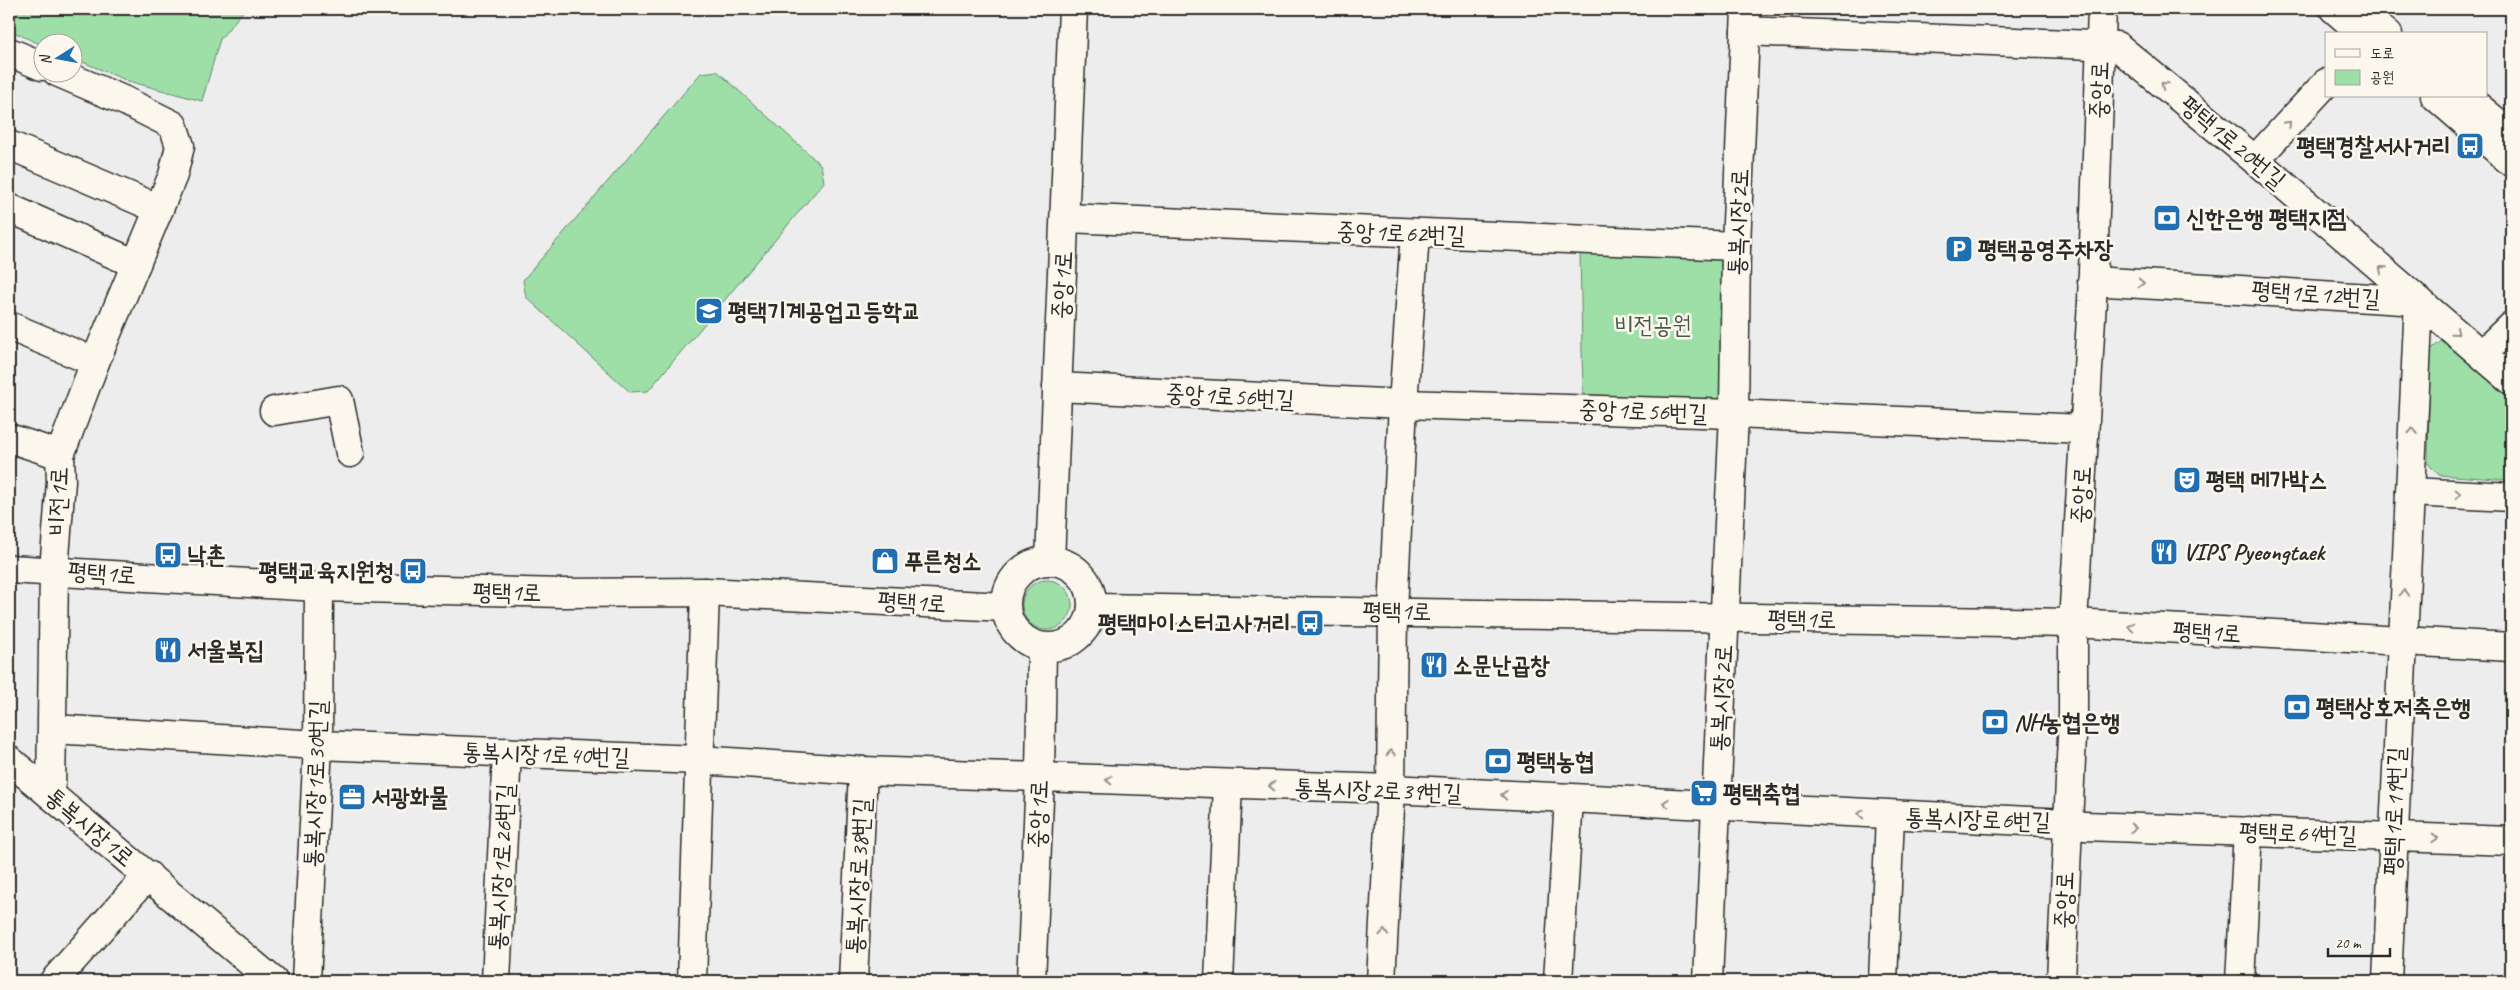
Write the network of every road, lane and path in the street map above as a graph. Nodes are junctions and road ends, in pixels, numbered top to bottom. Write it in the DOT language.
graph roads {
  1 [pos="1074,9"];
  2 [pos="2102,9"];
  3 [pos="2118,9"];
  4 [pos="2334,9"];
  5 [pos="2357,9"];
  6 [pos="1745,20"];
  7 [pos="2379,27"];
  8 [pos="2109,47"];
  9 [pos="9,52"];
  10 [pos="32,62"];
  11 [pos="80,82"];
  12 [pos="2325,85"];
  13 [pos="2437,98"];
  14 [pos="2467,98"];
  15 [pos="2511,134"];
  16 [pos="9,145"];
  17 [pos="2255,160"];
  18 [pos="2511,162"];
  19 [pos="9,208"];
  20 [pos="159,209"];
  21 [pos="1066,218"];
  22 [pos="1415,234"];
  23 [pos="1736,246"];
  24 [pos="136,264"];
  25 [pos="2099,281"];
  26 [pos="2419,301"];
  27 [pos="9,326"];
  28 [pos="2511,326"];
  29 [pos="2482,354"];
  30 [pos="96,362"];
  31 [pos="2511,380"];
  32 [pos="1057,387"];
  33 [pos="1403,404"];
  34 [pos="274,411"];
  35 [pos="1734,414"];
  36 [pos="2084,429"];
  37 [pos="9,438"];
  38 [pos="350,453"];
  39 [pos="60,455"];
  40 [pos="2410,492"];
  41 [pos="2511,497"];
  42 [pos="1050,561"];
  43 [pos="9,569"];
  44 [pos="54,570"];
  45 [pos="319,587"];
  46 [pos="705,592"];
  47 [pos="1005,607"];
  48 [pos="1092,608"];
  49 [pos="1393,611"];
  50 [pos="1725,618"];
  51 [pos="2082,633"];
  52 [pos="2511,647"];
  53 [pos="1042,648"];
  54 [pos="2401,649"];
  55 [pos="2511,661"];
  56 [pos="53,729"];
  57 [pos="318,745"];
  58 [pos="507,752"];
  59 [pos="9,760"];
  60 [pos="699,760"];
  61 [pos="863,771"];
  62 [pos="1040,777"];
  63 [pos="1228,785"];
  64 [pos="1391,789"];
  65 [pos="51,795"];
  66 [pos="1569,798"];
  67 [pos="1715,806"];
  68 [pos="1890,816"];
  69 [pos="2076,825"];
  70 [pos="2248,831"];
  71 [pos="2393,836"];
  72 [pos="2511,841"];
  73 [pos="148,875"];
  74 [pos="54,981"];
  75 [pos="273,981"];
  76 [pos="306,981"];
  77 [pos="496,981"];
  78 [pos="692,981"];
  79 [pos="853,981"];
  80 [pos="1031,981"];
  81 [pos="1219,981"];
  82 [pos="1381,981"];
  83 [pos="1558,981"];
  84 [pos="1708,981"];
  85 [pos="1883,981"];
  86 [pos="2061,981"];
  87 [pos="2077,981"];
  88 [pos="2240,981"];
  89 [pos="2387,981"];
  1 -- 21 [label="street, 중앙1로"];
  2 -- 8 [label="street, 중앙로"];
  3 -- 8 [label="street, 중앙로"];
  4 -- 7 [label="street"];
  5 -- 7 [label="street"];
  6 -- 8 [label="street, 통복시장2로"];
  6 -- 23 [label="street, 통복시장2로"];
  17 -- 8 [label="street, 평택1로20번길, one-way"];
  8 -- 25 [label="street, 중앙로"];
  9 -- 10 [label="street"];
  11 -- 20 [label="street"];
  17 -- 12 [label="street, one-way"];
  13 -- 18 [label="street"];
  14 -- 15 [label="street"];
  16 -- 20 [label="street"];
  26 -- 17 [label="street, 평택1로20번길, one-way"];
  19 -- 24 [label="street"];
  20 -- 24 [label="street"];
  21 -- 22 [label="street, 중앙1로62번길"];
  21 -- 32 [label="street, 중앙1로"];
  22 -- 23 [label="street, 중앙1로62번길"];
  22 -- 33 [label="street"];
  23 -- 35 [label="street, 통복시장2로"];
  24 -- 30 [label="street"];
  25 -- 26 [label="street, 평택1로12번길, one-way"];
  25 -- 36 [label="street, 중앙로"];
  25 -- 51 [label="street, 중앙로"];
  26 -- 29 [label="street, one-way"];
  40 -- 26 [label="street, one-way"];
  27 -- 30 [label="street"];
  28 -- 29 [label="street"];
  29 -- 31 [label="street"];
  30 -- 39 [label="street"];
  32 -- 33 [label="street, 중앙1로56번길"];
  32 -- 42 [label="street, 중앙1로"];
  33 -- 35 [label="street, 중앙1로56번길"];
  33 -- 49 [label="street"];
  34 -- 38 [label="street"];
  35 -- 36 [label="street"];
  35 -- 50 [label="street, 통복시장2로"];
  36 -- 51 [label="street, 중앙로"];
  37 -- 39 [label="street, 비전1로"];
  39 -- 44 [label="street, 비전1로"];
  40 -- 41 [label="street, one-way"];
  54 -- 40 [label="street, one-way"];
  42 -- 47 [label="street"];
  42 -- 48 [label="street"];
  43 -- 44 [label="street, 평택1로"];
  44 -- 45 [label="street, 평택1로"];
  44 -- 56 [label="street"];
  45 -- 46 [label="street, 평택1로"];
  45 -- 57 [label="street, 통복시장1로30번길"];
  46 -- 47 [label="street, 평택1로"];
  46 -- 60 [label="street"];
  47 -- 53 [label="street"];
  48 -- 49 [label="street, 평택1로"];
  48 -- 53 [label="street"];
  49 -- 50 [label="street, 평택1로"];
  64 -- 49 [label="street, one-way"];
  50 -- 51 [label="street, 평택1로"];
  50 -- 67 [label="street, 통복시장2로"];
  51 -- 54 [label="street, 평택1로"];
  51 -- 69 [label="street, 중앙로"];
  52 -- 54 [label="street, 평택1로"];
  53 -- 62 [label="street, 중앙1로"];
  54 -- 55 [label="street"];
  54 -- 71 [label="street, 평택1로19번길"];
  56 -- 57 [label="street, 통복시장1로40번길"];
  56 -- 65 [label="street"];
  57 -- 58 [label="street, 통복시장1로40번길"];
  57 -- 76 [label="street, 통복시장1로30번길"];
  58 -- 60 [label="street, 통복시장1로40번길"];
  58 -- 77 [label="street, 통복시장1로26번길"];
  59 -- 65 [label="street, 통복시장1로"];
  60 -- 61 [label="street, 통복시장1로40번길"];
  60 -- 78 [label="street"];
  61 -- 62 [label="street, 통복시장1로40번길"];
  61 -- 79 [label="street, 통복시장로38번길"];
  63 -- 62 [label="street, 통복시장2로39번길, one-way"];
  62 -- 80 [label="street, 중앙1로"];
  64 -- 63 [label="street, 통복시장2로39번길, one-way"];
  63 -- 81 [label="street"];
  66 -- 64 [label="street, 통복시장2로39번길, one-way"];
  82 -- 64 [label="street, one-way"];
  65 -- 73 [label="street, 통복시장1로"];
  67 -- 66 [label="street, 통복시장2로39번길, one-way"];
  66 -- 83 [label="street"];
  68 -- 67 [label="street, 통복시장로6번길, one-way"];
  67 -- 84 [label="street, 통복시장2로"];
  68 -- 69 [label="street, 통복시장로6번길"];
  68 -- 85 [label="street, 통복시장로6번길"];
  69 -- 70 [label="street, 평택로64번길, one-way"];
  69 -- 86 [label="street, 중앙로"];
  69 -- 87 [label="street, 중앙로"];
  70 -- 71 [label="street, 평택로64번길"];
  70 -- 88 [label="street"];
  71 -- 72 [label="street, 평택로64번길, one-way"];
  71 -- 89 [label="street, 평택1로19번길"];
  73 -- 74 [label="street, 통복시장1로"];
  73 -- 75 [label="street, 통복시장1로"];
}
